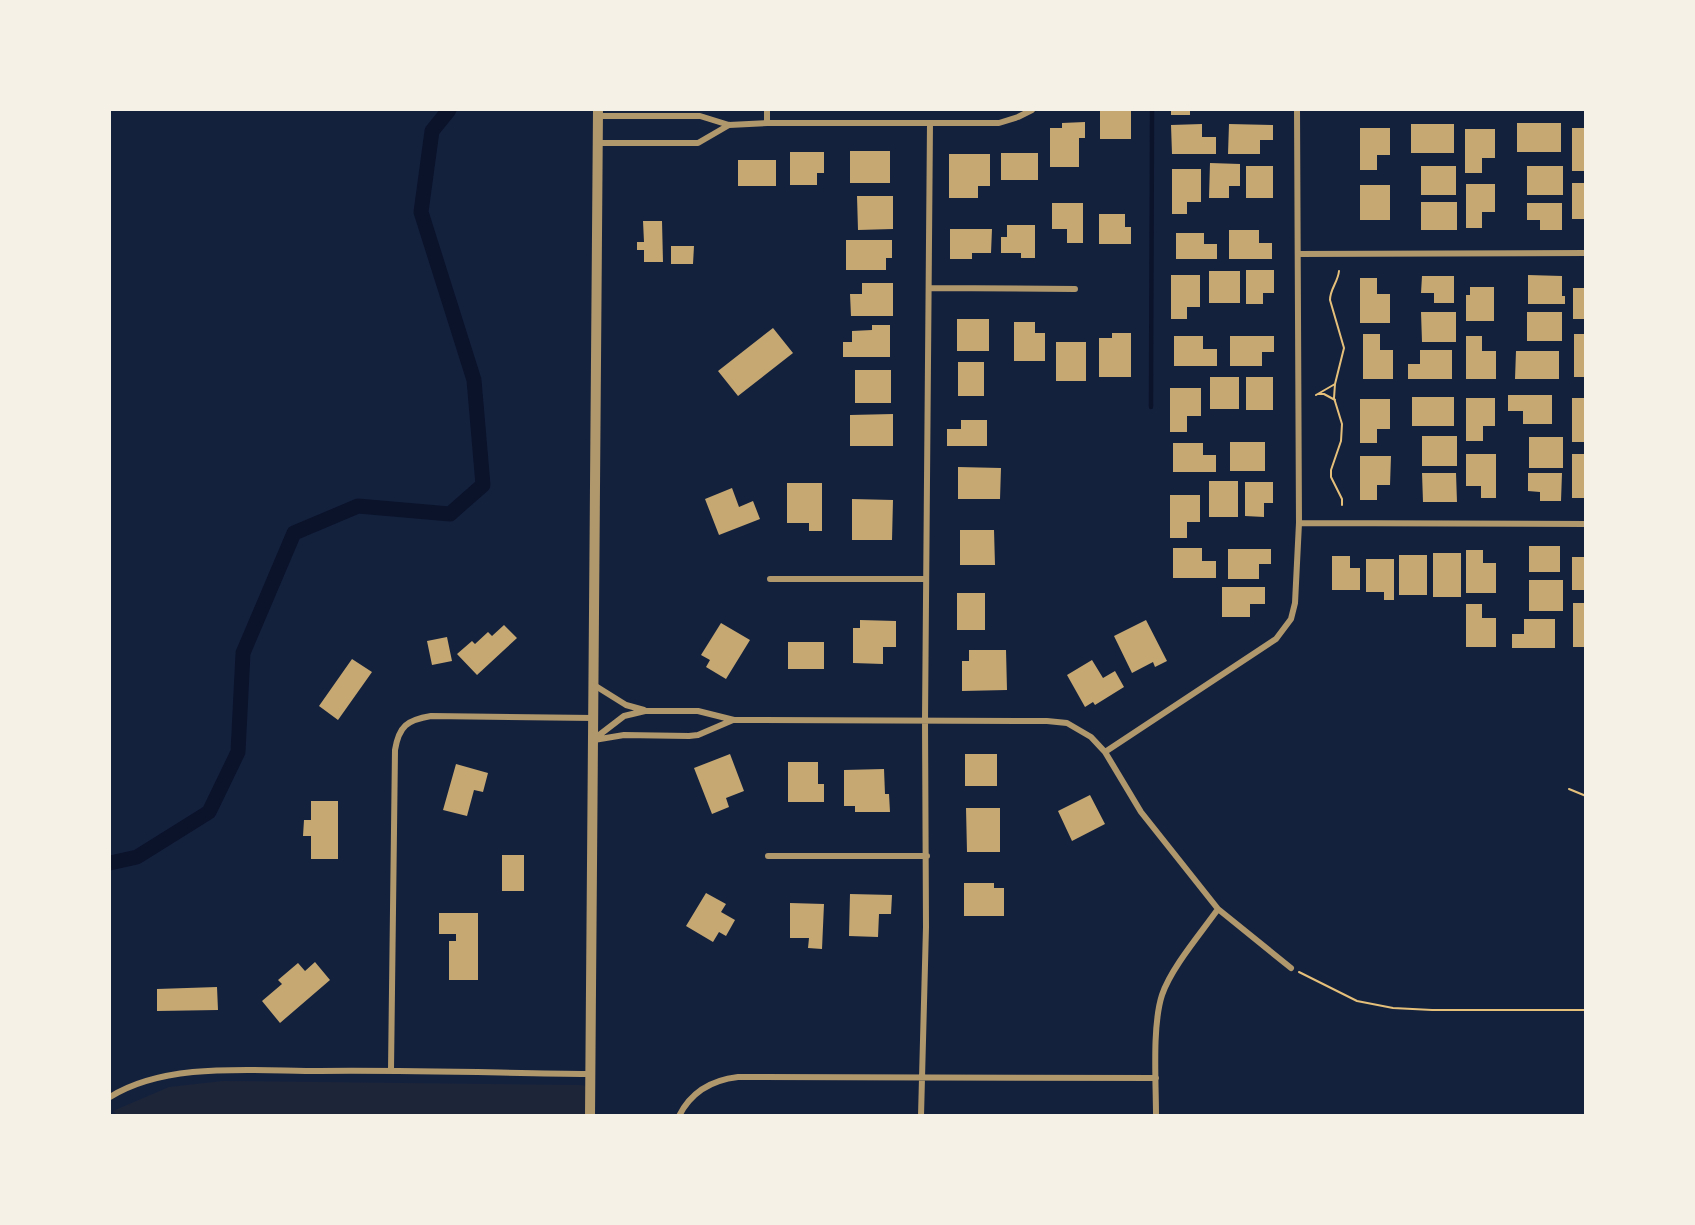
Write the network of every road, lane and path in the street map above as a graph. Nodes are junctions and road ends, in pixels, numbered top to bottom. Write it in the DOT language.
graph roads {
  1 [pos="767,110"];
  2 [pos="1032,110"];
  3 [pos="1297,110"];
  4 [pos="598,113"];
  5 [pos="766,123"];
  6 [pos="930,123"];
  7 [pos="729,125"];
  8 [pos="598,143"];
  9 [pos="1586,253"];
  10 [pos="1298,254"];
  11 [pos="1339,271"];
  12 [pos="929,288"];
  13 [pos="1075,289"];
  14 [pos="1335,384"];
  15 [pos="1335,401"];
  16 [pos="1342,505"];
  17 [pos="1299,523"];
  18 [pos="1586,524"];
  19 [pos="770,579"];
  20 [pos="926,579"];
  21 [pos="594,685"];
  22 [pos="645,711"];
  23 [pos="594,718"];
  24 [pos="734,720"];
  25 [pos="925,720"];
  26 [pos="593,740"];
  27 [pos="1105,752"];
  28 [pos="1569,789"];
  29 [pos="1586,796"];
  30 [pos="768,856"];
  31 [pos="927,856"];
  32 [pos="1218,909"];
  33 [pos="1291,968"];
  34 [pos="1586,1010"];
  35 [pos="391,1070"];
  36 [pos="589,1074"];
  37 [pos="922,1078"];
  38 [pos="1156,1078"];
  39 [pos="110,1096"];
  40 [pos="590,1116"];
  41 [pos="679,1116"];
  42 [pos="921,1116"];
  43 [pos="1156,1116"];
  1 -- 5 [label="street"];
  2 -- 6 [label="street"];
  3 -- 10 [label="street"];
  4 -- 7 [label="street"];
  4 -- 8 [label="street"];
  5 -- 6 [label="street"];
  5 -- 7 [label="street"];
  6 -- 12 [label="street"];
  7 -- 8 [label="street"];
  8 -- 21 [label="street"];
  9 -- 10 [label="street"];
  10 -- 17 [label="street"];
  11 -- 14 [label="path"];
  12 -- 13 [label="street"];
  12 -- 20 [label="street"];
  14 -- 15 [label="path"];
  14 -- 15 [label="path"];
  15 -- 16 [label="path"];
  17 -- 18 [label="street"];
  17 -- 27 [label="street"];
  19 -- 20 [label="street"];
  20 -- 25 [label="street"];
  21 -- 22 [label="street"];
  21 -- 23 [label="street"];
  22 -- 24 [label="street"];
  22 -- 26 [label="street"];
  23 -- 26 [label="street"];
  23 -- 35 [label="street"];
  24 -- 25 [label="street"];
  24 -- 26 [label="street"];
  25 -- 27 [label="street"];
  25 -- 31 [label="street"];
  26 -- 36 [label="street"];
  27 -- 32 [label="street"];
  28 -- 29 [label="path"];
  30 -- 31 [label="street"];
  31 -- 37 [label="street"];
  32 -- 33 [label="street"];
  32 -- 38 [label="street"];
  33 -- 34 [label="path"];
  35 -- 36 [label="street"];
  35 -- 39 [label="street"];
  36 -- 40 [label="street"];
  37 -- 38 [label="street"];
  37 -- 41 [label="street"];
  37 -- 42 [label="street"];
  38 -- 43 [label="street"];
}
